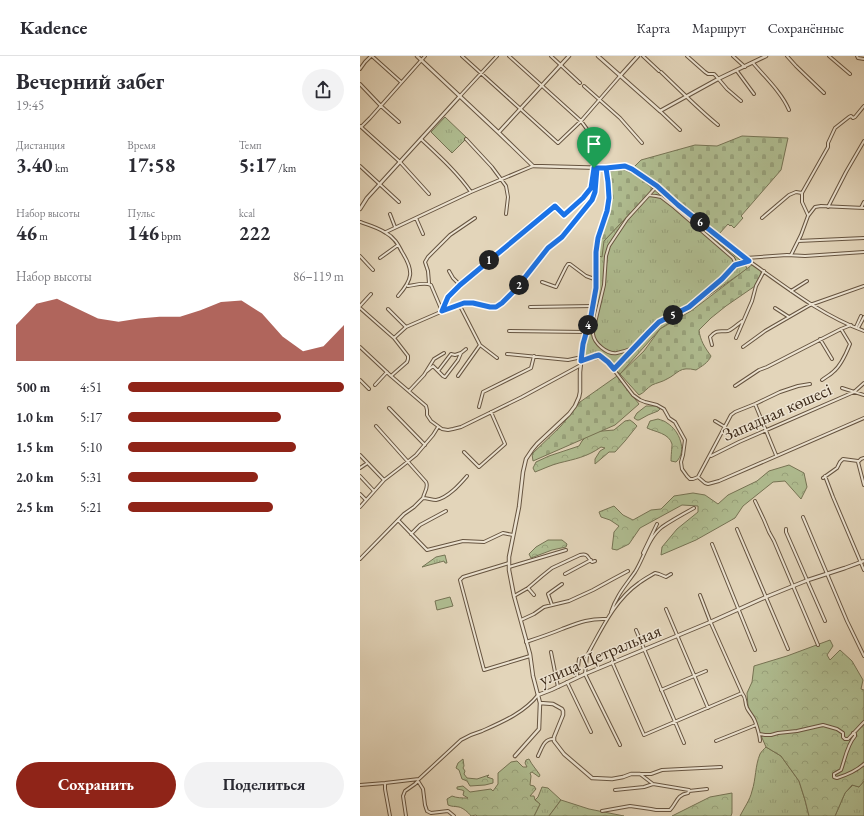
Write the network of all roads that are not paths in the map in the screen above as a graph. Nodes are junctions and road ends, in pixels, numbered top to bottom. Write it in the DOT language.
graph roads {
  1 [pos="371,56"];
  2 [pos="417,56"];
  3 [pos="425,56"];
  4 [pos="462,56"];
  5 [pos="497,56"];
  6 [pos="509,56"];
  7 [pos="551,56"];
  8 [pos="569,56"];
  9 [pos="598,56"];
  10 [pos="638,56"];
  11 [pos="643,56"];
  12 [pos="687,56"];
  13 [pos="733,56"];
  14 [pos="766,56"];
  15 [pos="787,56"];
  16 [pos="829,56"];
  17 [pos="857,56"];
  18 [pos="864,59"];
  19 [pos="421,60"];
  20 [pos="752,63"];
  21 [pos="561,65"];
  22 [pos="745,67"];
  23 [pos="360,69"];
  24 [pos="737,71"];
  25 [pos="481,73"];
  26 [pos="850,74"];
  27 [pos="620,76"];
  28 [pos="718,80"];
  29 [pos="401,82"];
  30 [pos="580,82"];
  31 [pos="360,84"];
  32 [pos="542,86"];
  33 [pos="584,86"];
  34 [pos="824,93"];
  35 [pos="754,94"];
  36 [pos="460,96"];
  37 [pos="687,96"];
  38 [pos="599,100"];
  39 [pos="741,101"];
  40 [pos="381,106"];
  41 [pos="864,106"];
  42 [pos="521,109"];
  43 [pos="789,110"];
  44 [pos="660,111"];
  45 [pos="581,121"];
  46 [pos="399,122"];
  47 [pos="718,125"];
  48 [pos="360,127"];
  49 [pos="680,130"];
  50 [pos="499,133"];
  51 [pos="466,139"];
  52 [pos="421,140"];
  53 [pos="595,140"];
  54 [pos="864,141"];
  55 [pos="642,142"];
  56 [pos="400,162"];
  57 [pos="360,166"];
  58 [pos="533,166"];
  59 [pos="596,168"];
  60 [pos="606,168"];
  61 [pos="501,179"];
  62 [pos="380,184"];
  63 [pos="657,186"];
  64 [pos="471,192"];
  65 [pos="802,193"];
  66 [pos="429,194"];
  67 [pos="649,195"];
  68 [pos="399,202"];
  69 [pos="864,202"];
  70 [pos="828,206"];
  71 [pos="360,208"];
  72 [pos="863,208"];
  73 [pos="390,214"];
  74 [pos="506,214"];
  75 [pos="808,215"];
  76 [pos="416,218"];
  77 [pos="475,218"];
  78 [pos="762,218"];
  79 [pos="360,222"];
  80 [pos="396,227"];
  81 [pos="386,232"];
  82 [pos="423,234"];
  83 [pos="864,238"];
  84 [pos="798,241"];
  85 [pos="398,245"];
  86 [pos="864,252"];
  87 [pos="791,255"];
  88 [pos="360,256"];
  89 [pos="380,258"];
  90 [pos="746,258"];
  91 [pos="749,261"];
  92 [pos="735,265"];
  93 [pos="373,270"];
  94 [pos="764,271"];
  95 [pos="449,272"];
  96 [pos="597,280"];
  97 [pos="807,281"];
  98 [pos="542,282"];
  99 [pos="429,284"];
  100 [pos="460,285"];
  101 [pos="408,286"];
  102 [pos="864,286"];
  103 [pos="791,290"];
  104 [pos="371,294"];
  105 [pos="398,296"];
  106 [pos="459,304"];
  107 [pos="812,305"];
  108 [pos="593,306"];
  109 [pos="360,307"];
  110 [pos="530,307"];
  111 [pos="775,308"];
  112 [pos="388,309"];
  113 [pos="442,311"];
  114 [pos="861,316"];
  115 [pos="789,317"];
  116 [pos="864,317"];
  117 [pos="743,320"];
  118 [pos="851,325"];
  119 [pos="406,327"];
  120 [pos="841,328"];
  121 [pos="857,328"];
  122 [pos="864,330"];
  123 [pos="509,331"];
  124 [pos="586,332"];
  125 [pos="394,338"];
  126 [pos="736,338"];
  127 [pos="820,339"];
  128 [pos="712,344"];
  129 [pos="480,345"];
  130 [pos="360,346"];
  131 [pos="634,347"];
  132 [pos="744,347"];
  133 [pos="466,349"];
  134 [pos="444,352"];
  135 [pos="461,353"];
  136 [pos="507,354"];
  137 [pos="534,356"];
  138 [pos="582,357"];
  139 [pos="497,358"];
  140 [pos="832,359"];
  141 [pos="581,361"];
  142 [pos="581,365"];
  143 [pos="614,369"];
  144 [pos="427,371"];
  145 [pos="438,371"];
  146 [pos="388,372"];
  147 [pos="391,376"];
  148 [pos="458,376"];
  149 [pos="360,380"];
  150 [pos="822,380"];
  151 [pos="864,383"];
  152 [pos="810,384"];
  153 [pos="375,385"];
  154 [pos="735,386"];
  155 [pos="842,388"];
  156 [pos="369,389"];
  157 [pos="409,391"];
  158 [pos="854,392"];
  159 [pos="864,395"];
  160 [pos="756,404"];
  161 [pos="479,407"];
  162 [pos="389,408"];
  163 [pos="491,412"];
  164 [pos="864,418"];
  165 [pos="715,421"];
  166 [pos="376,426"];
  167 [pos="438,427"];
  168 [pos="725,427"];
  169 [pos="766,430"];
  170 [pos="425,445"];
  171 [pos="464,452"];
  172 [pos="360,455"];
  173 [pos="710,456"];
  174 [pos="776,456"];
  175 [pos="863,457"];
  176 [pos="409,462"];
  177 [pos="858,462"];
  178 [pos="366,464"];
  179 [pos="360,468"];
  180 [pos="360,476"];
  181 [pos="467,476"];
  182 [pos="698,477"];
  183 [pos="384,480"];
  184 [pos="864,485"];
  185 [pos="374,491"];
  186 [pos="360,494"];
  187 [pos="423,498"];
  188 [pos="366,500"];
  189 [pos="755,501"];
  190 [pos="360,507"];
  191 [pos="694,508"];
  192 [pos="446,511"];
  193 [pos="803,517"];
  194 [pos="398,520"];
  195 [pos="657,524"];
  196 [pos="737,529"];
  197 [pos="786,529"];
  198 [pos="411,534"];
  199 [pos="513,535"];
  200 [pos="712,544"];
  201 [pos="566,550"];
  202 [pos="643,556"];
  203 [pos="360,559"];
  204 [pos="591,560"];
  205 [pos="594,561"];
  206 [pos="862,561"];
  207 [pos="509,565"];
  208 [pos="864,570"];
  209 [pos="628,572"];
  210 [pos="565,574"];
  211 [pos="671,574"];
  212 [pos="827,574"];
  213 [pos="808,580"];
  214 [pos="562,584"];
  215 [pos="793,586"];
  216 [pos="528,588"];
  217 [pos="534,595"];
  218 [pos="700,595"];
  219 [pos="514,596"];
  220 [pos="766,597"];
  221 [pos="552,604"];
  222 [pos="666,609"];
  223 [pos="738,609"];
  224 [pos="610,613"];
  225 [pos="607,619"];
  226 [pos="521,620"];
  227 [pos="825,621"];
  228 [pos="710,622"];
  229 [pos="636,630"];
  230 [pos="677,635"];
  231 [pos="526,642"];
  232 [pos="818,645"];
  233 [pos="644,649"];
  234 [pos="755,650"];
  235 [pos="788,650"];
  236 [pos="552,652"];
  237 [pos="530,656"];
  238 [pos="864,656"];
  239 [pos="579,659"];
  240 [pos="612,662"];
  241 [pos="706,671"];
  242 [pos="585,674"];
  243 [pos="694,676"];
  244 [pos="578,677"];
  245 [pos="567,682"];
  246 [pos="558,687"];
  247 [pos="661,690"];
  248 [pos="742,693"];
  249 [pos="538,695"];
  250 [pos="540,703"];
  251 [pos="708,708"];
  252 [pos="675,722"];
  253 [pos="864,722"];
  254 [pos="756,725"];
  255 [pos="591,732"];
  256 [pos="853,733"];
  257 [pos="759,734"];
  258 [pos="553,739"];
  259 [pos="716,741"];
  260 [pos="760,741"];
  261 [pos="684,743"];
  262 [pos="620,745"];
  263 [pos="515,756"];
  264 [pos="538,756"];
  265 [pos="864,764"];
  266 [pos="721,767"];
  267 [pos="640,774"];
  268 [pos="418,780"];
  269 [pos="385,783"];
  270 [pos="653,784"];
  271 [pos="360,785"];
  272 [pos="707,789"];
  273 [pos="615,790"];
  274 [pos="690,791"];
  275 [pos="602,811"];
  276 [pos="390,816"];
  277 [pos="406,816"];
  278 [pos="454,816"];
  1 -- 23 [label="street"];
  1 -- 29 [label="street"];
  2 -- 19 [label="street"];
  3 -- 19 [label="street"];
  4 -- 25 [label="street"];
  5 -- 25 [label="street"];
  6 -- 32 [label="street"];
  7 -- 21 [label="street"];
  8 -- 21 [label="street"];
  9 -- 27 [label="street"];
  10 -- 27 [label="street"];
  11 -- 37 [label="street"];
  12 -- 28 [label="street"];
  13 -- 22 [label="street"];
  14 -- 20 [label="street"];
  15 -- 34 [label="street"];
  16 -- 26 [label="street"];
  17 -- 18 [label="street"];
  19 -- 29 [label="street"];
  19 -- 36 [label="street"];
  20 -- 22 [label="street"];
  20 -- 43 [label="street"];
  21 -- 30 [label="street"];
  21 -- 32 [label="street"];
  22 -- 24 [label="street"];
  24 -- 28 [label="street"];
  24 -- 35 [label="street"];
  25 -- 36 [label="street"];
  25 -- 42 [label="street"];
  27 -- 38 [label="street"];
  27 -- 44 [label="street"];
  28 -- 37 [label="street"];
  28 -- 39 [label="street"];
  29 -- 40 [label="street"];
  31 -- 40 [label="street"];
  32 -- 42 [label="street"];
  32 -- 45 [label="street"];
  33 -- 38 [label="street"];
  36 -- 50 [label="street"];
  36 -- 52 [label="street"];
  37 -- 44 [label="street"];
  37 -- 47 [label="street"];
  38 -- 45 [label="street"];
  38 -- 55 [label="street"];
  40 -- 46 [label="street"];
  40 -- 48 [label="street"];
  41 -- 65 [label="street"];
  42 -- 45 [label="street"];
  42 -- 50 [label="street"];
  44 -- 49 [label="street"];
  45 -- 53 [label="street"];
  48 -- 56 [label="street"];
  50 -- 58 [label="street"];
  51 -- 61 [label="street"];
  52 -- 56 [label="street"];
  52 -- 64 [label="street"];
  54 -- 70 [label="street"];
  56 -- 62 [label="street"];
  56 -- 66 [label="street"];
  57 -- 62 [label="street"];
  58 -- 59 [label="street"];
  58 -- 61 [label="street"];
  59 -- 60 [label="street"];
  59 -- 100 [label="street"];
  59 -- 106 [label="street"];
  60 -- 63 [label="street"];
  60 -- 96 [label="street"];
  61 -- 64 [label="street"];
  61 -- 74 [label="street"];
  62 -- 68 [label="street"];
  62 -- 71 [label="street"];
  63 -- 67 [label="street"];
  63 -- 90 [label="street"];
  64 -- 76 [label="street"];
  65 -- 75 [label="street"];
  65 -- 78 [label="street"];
  67 -- 92 [label="street"];
  67 -- 131 [label="street"];
  69 -- 72 [label="street"];
  70 -- 72 [label="street"];
  70 -- 75 [label="street"];
  73 -- 80 [label="street"];
  75 -- 84 [label="street"];
  76 -- 80 [label="street"];
  76 -- 82 [label="street"];
  77 -- 99 [label="street"];
  79 -- 81 [label="street"];
  80 -- 81 [label="street"];
  81 -- 85 [label="street"];
  83 -- 84 [label="street"];
  84 -- 87 [label="street"];
  85 -- 89 [label="street"];
  85 -- 101 [label="street"];
  86 -- 87 [label="street"];
  87 -- 90 [label="street"];
  88 -- 93 [label="street"];
  90 -- 91 [label="street"];
  91 -- 92 [label="street"];
  91 -- 94 [label="street"];
  92 -- 131 [label="street"];
  94 -- 103 [label="street"];
  94 -- 117 [label="street"];
  95 -- 100 [label="street"];
  96 -- 98 [label="street"];
  96 -- 108 [label="street"];
  97 -- 103 [label="street"];
  99 -- 101 [label="street"];
  99 -- 113 [label="street"];
  100 -- 113 [label="street"];
  101 -- 105 [label="street"];
  102 -- 107 [label="street"];
  103 -- 107 [label="street"];
  104 -- 109 [label="street"];
  106 -- 113 [label="street"];
  106 -- 129 [label="street"];
  107 -- 115 [label="street"];
  107 -- 118 [label="street"];
  108 -- 110 [label="street"];
  108 -- 124 [label="street"];
  109 -- 125 [label="street"];
  111 -- 115 [label="street"];
  112 -- 119 [label="street"];
  113 -- 119 [label="street"];
  114 -- 121 [label="street"];
  115 -- 132 [label="street"];
  116 -- 121 [label="street"];
  117 -- 126 [label="street"];
  117 -- 128 [label="street"];
  118 -- 120 [label="street"];
  118 -- 121 [label="street"];
  119 -- 125 [label="street"];
  120 -- 127 [label="street"];
  120 -- 150 [label="street"];
  121 -- 122 [label="street"];
  123 -- 124 [label="street"];
  124 -- 138 [label="street"];
  125 -- 147 [label="street"];
  127 -- 140 [label="street"];
  127 -- 154 [label="street"];
  129 -- 139 [label="street"];
  129 -- 148 [label="street"];
  130 -- 146 [label="street"];
  131 -- 143 [label="street"];
  133 -- 135 [label="street"];
  134 -- 144 [label="street"];
  135 -- 145 [label="street"];
  135 -- 145 [label="street"];
  136 -- 137 [label="street"];
  137 -- 138 [label="street"];
  137 -- 161 [label="street"];
  138 -- 141 [label="street"];
  141 -- 142 [label="street"];
  141 -- 143 [label="street"];
  142 -- 163 [label="street"];
  142 -- 199 [label="street"];
  143 -- 182 [label="street"];
  144 -- 145 [label="street"];
  144 -- 157 [label="street"];
  146 -- 147 [label="street"];
  146 -- 153 [label="street"];
  147 -- 157 [label="street"];
  149 -- 156 [label="street"];
  151 -- 158 [label="street, Западная көшесі"];
  152 -- 160 [label="street"];
  155 -- 158 [label="street"];
  157 -- 167 [label="street"];
  158 -- 159 [label="street"];
  158 -- 169 [label="street, Западная көшесі"];
  160 -- 168 [label="street"];
  160 -- 169 [label="street"];
  162 -- 170 [label="street"];
  163 -- 167 [label="street"];
  163 -- 171 [label="street"];
  164 -- 174 [label="street"];
  165 -- 168 [label="street"];
  166 -- 176 [label="street"];
  167 -- 170 [label="street"];
  168 -- 173 [label="street"];
  169 -- 173 [label="street, Западная көшесі"];
  169 -- 174 [label="street"];
  170 -- 176 [label="street"];
  172 -- 183 [label="street"];
  173 -- 182 [label="street"];
  174 -- 182 [label="street"];
  175 -- 177 [label="street"];
  176 -- 183 [label="street"];
  176 -- 187 [label="street"];
  177 -- 184 [label="street"];
  177 -- 206 [label="street"];
  178 -- 179 [label="street"];
  180 -- 185 [label="street"];
  181 -- 187 [label="street"];
  183 -- 185 [label="street"];
  185 -- 188 [label="street"];
  186 -- 188 [label="street"];
  187 -- 194 [label="street"];
  188 -- 190 [label="street"];
  189 -- 215 [label="street"];
  191 -- 202 [label="street"];
  192 -- 198 [label="street"];
  193 -- 212 [label="street"];
  194 -- 198 [label="street"];
  194 -- 203 [label="street"];
  195 -- 202 [label="street"];
  196 -- 220 [label="street"];
  197 -- 213 [label="street"];
  198 -- 199 [label="street"];
  199 -- 207 [label="street"];
  200 -- 223 [label="street"];
  201 -- 207 [label="street"];
  202 -- 224 [label="street"];
  204 -- 205 [label="street"];
  204 -- 210 [label="street"];
  204 -- 216 [label="street"];
  206 -- 208 [label="street"];
  206 -- 212 [label="street, улица Цетральная"];
  207 -- 219 [label="street"];
  207 -- 237 [label="street"];
  209 -- 221 [label="street"];
  211 -- 224 [label="street"];
  212 -- 213 [label="street, улица Цетральная"];
  212 -- 238 [label="street"];
  213 -- 215 [label="street, улица Цетральная"];
  213 -- 227 [label="street"];
  214 -- 221 [label="street"];
  215 -- 220 [label="street, улица Цетральная"];
  215 -- 232 [label="street"];
  216 -- 217 [label="street"];
  216 -- 219 [label="street"];
  218 -- 228 [label="street"];
  219 -- 226 [label="street"];
  220 -- 223 [label="street, улица Цетральная"];
  220 -- 235 [label="street"];
  221 -- 226 [label="street"];
  222 -- 230 [label="street"];
  223 -- 228 [label="street, улица Цетральная"];
  223 -- 234 [label="street"];
  224 -- 225 [label="street"];
  225 -- 231 [label="street"];
  225 -- 242 [label="street"];
  226 -- 231 [label="street"];
  228 -- 230 [label="street, улица Цетральная"];
  228 -- 248 [label="street"];
  229 -- 233 [label="street"];
  230 -- 233 [label="street, улица Цетральная"];
  230 -- 243 [label="street"];
  231 -- 237 [label="street"];
  233 -- 240 [label="street, улица Цетральная"];
  233 -- 247 [label="street"];
  236 -- 246 [label="street"];
  237 -- 249 [label="street"];
  239 -- 244 [label="street"];
  240 -- 242 [label="street, улица Цетральная"];
  240 -- 252 [label="street"];
  241 -- 243 [label="street"];
  242 -- 244 [label="street, улица Цетральная"];
  242 -- 262 [label="street"];
  243 -- 247 [label="street"];
  243 -- 251 [label="street"];
  244 -- 245 [label="street, улица Цетральная"];
  245 -- 246 [label="street, улица Цетральная"];
  245 -- 255 [label="street"];
  246 -- 249 [label="street, улица Цетральная"];
  247 -- 252 [label="street"];
  248 -- 251 [label="street"];
  248 -- 254 [label="street"];
  249 -- 250 [label="street"];
  249 -- 268 [label="street, улица Цетральная"];
  250 -- 258 [label="street"];
  250 -- 263 [label="street"];
  251 -- 252 [label="street"];
  252 -- 261 [label="street"];
  253 -- 256 [label="street"];
  254 -- 257 [label="street"];
  254 -- 259 [label="street"];
  256 -- 257 [label="street"];
  256 -- 265 [label="street"];
  257 -- 260 [label="street"];
  258 -- 264 [label="street"];
  258 -- 267 [label="street"];
  266 -- 267 [label="street"];
  267 -- 270 [label="street"];
  268 -- 269 [label="street"];
  268 -- 277 [label="street, улица Цетральная"];
  268 -- 278 [label="street"];
  269 -- 271 [label="street"];
  269 -- 276 [label="street"];
  270 -- 273 [label="street"];
  270 -- 274 [label="street"];
  272 -- 274 [label="street"];
  274 -- 275 [label="street"];
}
